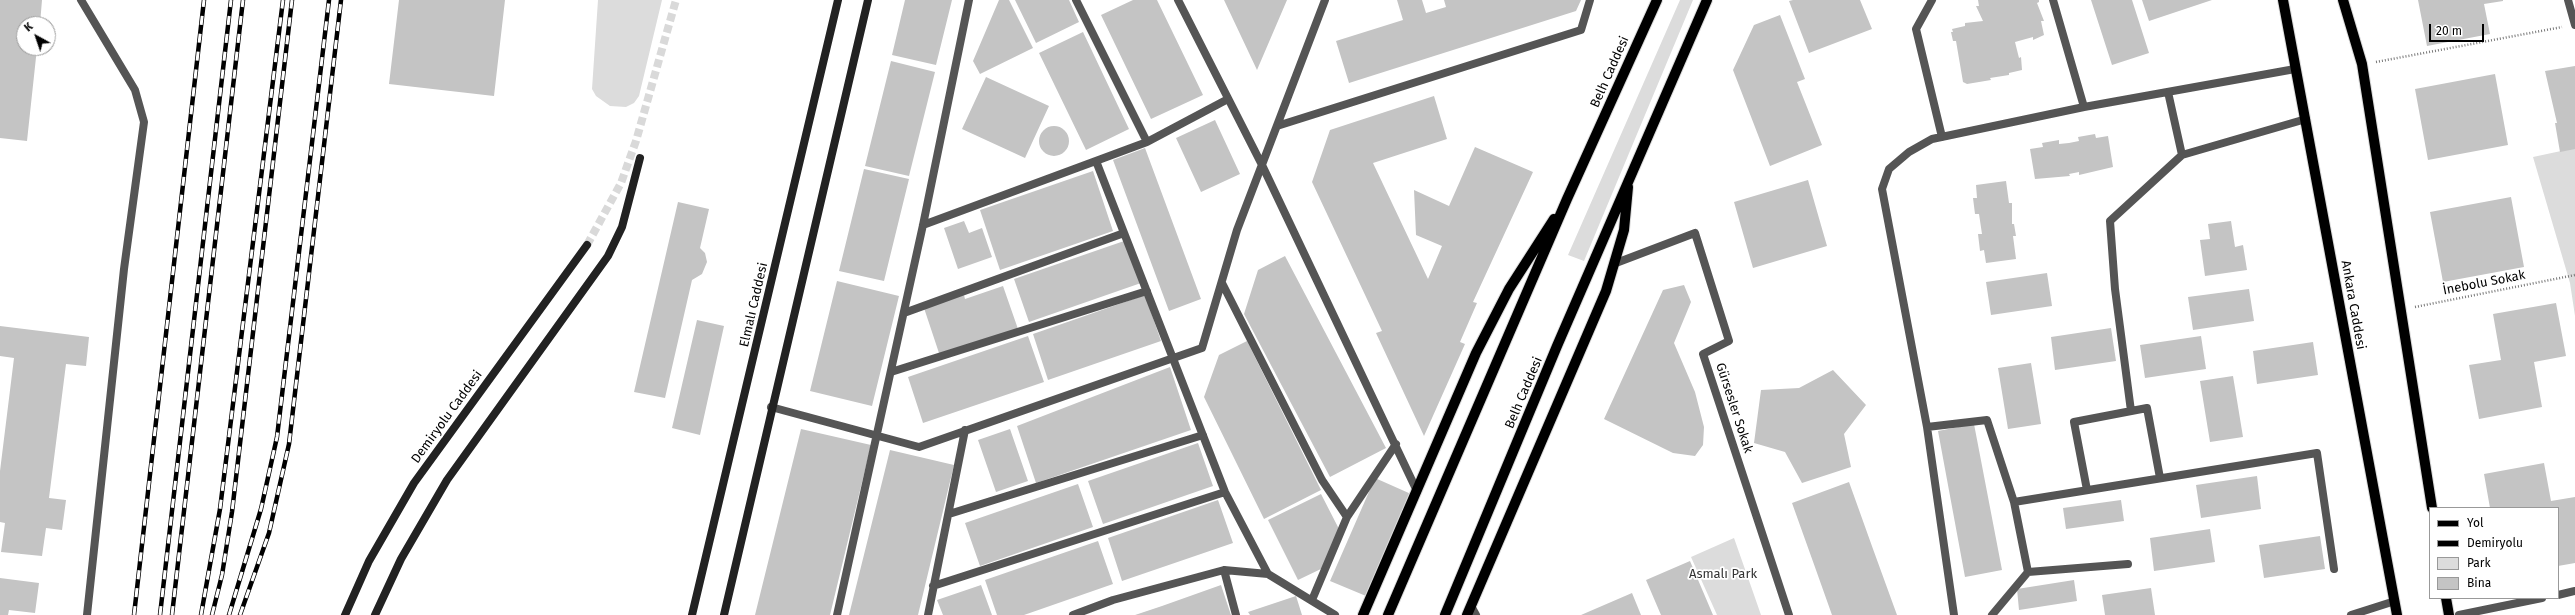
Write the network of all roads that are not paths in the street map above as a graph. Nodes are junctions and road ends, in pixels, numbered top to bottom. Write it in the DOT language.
graph roads {
  1 [pos="81,0"];
  2 [pos="838,0"];
  3 [pos="868,0"];
  4 [pos="969,0"];
  5 [pos="1076,0"];
  6 [pos="1178,0"];
  7 [pos="1325,0"];
  8 [pos="1590,0"];
  9 [pos="1657,0"];
  10 [pos="1707,0"];
  11 [pos="1932,0"];
  12 [pos="2053,0"];
  13 [pos="2283,0"];
  14 [pos="2343,0"];
  15 [pos="2568,0"];
  16 [pos="2575,25"];
  17 [pos="2295,69"];
  18 [pos="2168,92"];
  19 [pos="1228,99"];
  20 [pos="2084,107"];
  21 [pos="2306,119"];
  22 [pos="1277,126"];
  23 [pos="1942,137"];
  24 [pos="1147,142"];
  25 [pos="2182,154"];
  26 [pos="640,158"];
  27 [pos="1096,161"];
  28 [pos="1262,165"];
  29 [pos="1629,181"];
  30 [pos="1567,199"];
  31 [pos="923,225"];
  32 [pos="1124,233"];
  33 [pos="587,245"];
  34 [pos="1616,263"];
  35 [pos="1222,283"];
  36 [pos="1147,291"];
  37 [pos="904,312"];
  38 [pos="1173,358"];
  39 [pos="891,372"];
  40 [pos="771,408"];
  41 [pos="2131,411"];
  42 [pos="1927,427"];
  43 [pos="965,430"];
  44 [pos="1203,434"];
  45 [pos="878,435"];
  46 [pos="1396,444"];
  47 [pos="2160,478"];
  48 [pos="2087,490"];
  49 [pos="1417,491"];
  50 [pos="1225,492"];
  51 [pos="2014,502"];
  52 [pos="2432,507"];
  53 [pos="949,514"];
  54 [pos="1348,517"];
  55 [pos="2128,564"];
  56 [pos="2334,569"];
  57 [pos="1224,570"];
  58 [pos="2028,572"];
  59 [pos="1268,574"];
  60 [pos="933,586"];
  61 [pos="2575,591"];
  62 [pos="2559,595"];
  63 [pos="2446,599"];
  64 [pos="2537,599"];
  65 [pos="1312,600"];
  66 [pos="2395,601"];
  67 [pos="1469,610"];
  68 [pos="1088,612"];
  69 [pos="87,615"];
  70 [pos="345,615"];
  71 [pos="375,615"];
  72 [pos="692,615"];
  73 [pos="724,615"];
  74 [pos="837,615"];
  75 [pos="928,615"];
  76 [pos="1073,615"];
  77 [pos="1236,615"];
  78 [pos="1335,615"];
  79 [pos="1363,615"];
  80 [pos="1388,615"];
  81 [pos="1445,615"];
  82 [pos="1476,615"];
  83 [pos="1789,615"];
  84 [pos="1954,615"];
  85 [pos="1992,615"];
  86 [pos="2351,615"];
  87 [pos="2397,615"];
  88 [pos="2449,615"];
  89 [pos="2458,615"];
  1 -- 69 [label="street"];
  2 -- 72 [label="main road, Elmalı Caddesi"];
  3 -- 40 [label="main road"];
  4 -- 31 [label="street"];
  5 -- 24 [label="street"];
  6 -- 19 [label="street"];
  7 -- 22 [label="street"];
  8 -- 22 [label="street"];
  9 -- 30 [label="main road, Belh Caddesi"];
  10 -- 29 [label="main road, Belh Caddesi"];
  11 -- 23 [label="street"];
  12 -- 20 [label="street"];
  13 -- 17 [label="main road, Ankara Caddesi"];
  14 -- 52 [label="main road"];
  15 -- 16 [label="street"];
  17 -- 18 [label="street"];
  17 -- 21 [label="main road, Ankara Caddesi"];
  18 -- 20 [label="street"];
  18 -- 25 [label="street"];
  19 -- 24 [label="street"];
  19 -- 28 [label="street"];
  20 -- 23 [label="street"];
  21 -- 25 [label="street"];
  21 -- 66 [label="main road, Ankara Caddesi"];
  22 -- 28 [label="street"];
  23 -- 42 [label="street"];
  24 -- 27 [label="street"];
  25 -- 41 [label="street"];
  26 -- 71 [label="main road"];
  27 -- 31 [label="street"];
  27 -- 32 [label="street"];
  28 -- 35 [label="street"];
  28 -- 46 [label="street"];
  29 -- 34 [label="main road, Belh Caddesi"];
  29 -- 81 [label="main road, Belh Caddesi"];
  30 -- 49 [label="main road, Belh Caddesi"];
  30 -- 80 [label="main road, Belh Caddesi"];
  31 -- 37 [label="street"];
  32 -- 36 [label="street"];
  32 -- 37 [label="street"];
  33 -- 70 [label="main road, Demiryolu Caddesi"];
  34 -- 67 [label="main road, Belh Caddesi"];
  34 -- 83 [label="street, Gürsesler Sokak"];
  35 -- 38 [label="street"];
  35 -- 54 [label="street"];
  36 -- 38 [label="street"];
  36 -- 39 [label="street"];
  37 -- 39 [label="street"];
  38 -- 43 [label="street"];
  38 -- 44 [label="street"];
  39 -- 45 [label="street"];
  40 -- 45 [label="street"];
  40 -- 73 [label="main road"];
  41 -- 47 [label="street"];
  41 -- 48 [label="street"];
  42 -- 51 [label="street"];
  42 -- 84 [label="street"];
  43 -- 45 [label="street"];
  43 -- 53 [label="street"];
  44 -- 50 [label="street"];
  44 -- 53 [label="street"];
  45 -- 74 [label="street"];
  46 -- 49 [label="street"];
  46 -- 54 [label="street"];
  47 -- 48 [label="street"];
  47 -- 56 [label="street"];
  48 -- 51 [label="street"];
  49 -- 79 [label="main road, Belh Caddesi"];
  50 -- 59 [label="street"];
  50 -- 60 [label="street"];
  51 -- 58 [label="street"];
  53 -- 60 [label="street"];
  54 -- 65 [label="street"];
  55 -- 58 [label="street"];
  57 -- 59 [label="street"];
  57 -- 68 [label="street"];
  57 -- 77 [label="street"];
  58 -- 85 [label="street"];
  59 -- 65 [label="street"];
  60 -- 75 [label="street"];
  61 -- 62 [label="street"];
  63 -- 88 [label="main road"];
  64 -- 89 [label="street"];
  65 -- 78 [label="street"];
  66 -- 86 [label="street"];
  66 -- 87 [label="main road, Ankara Caddesi"];
  67 -- 82 [label="street"];
  68 -- 76 [label="street"];
}
